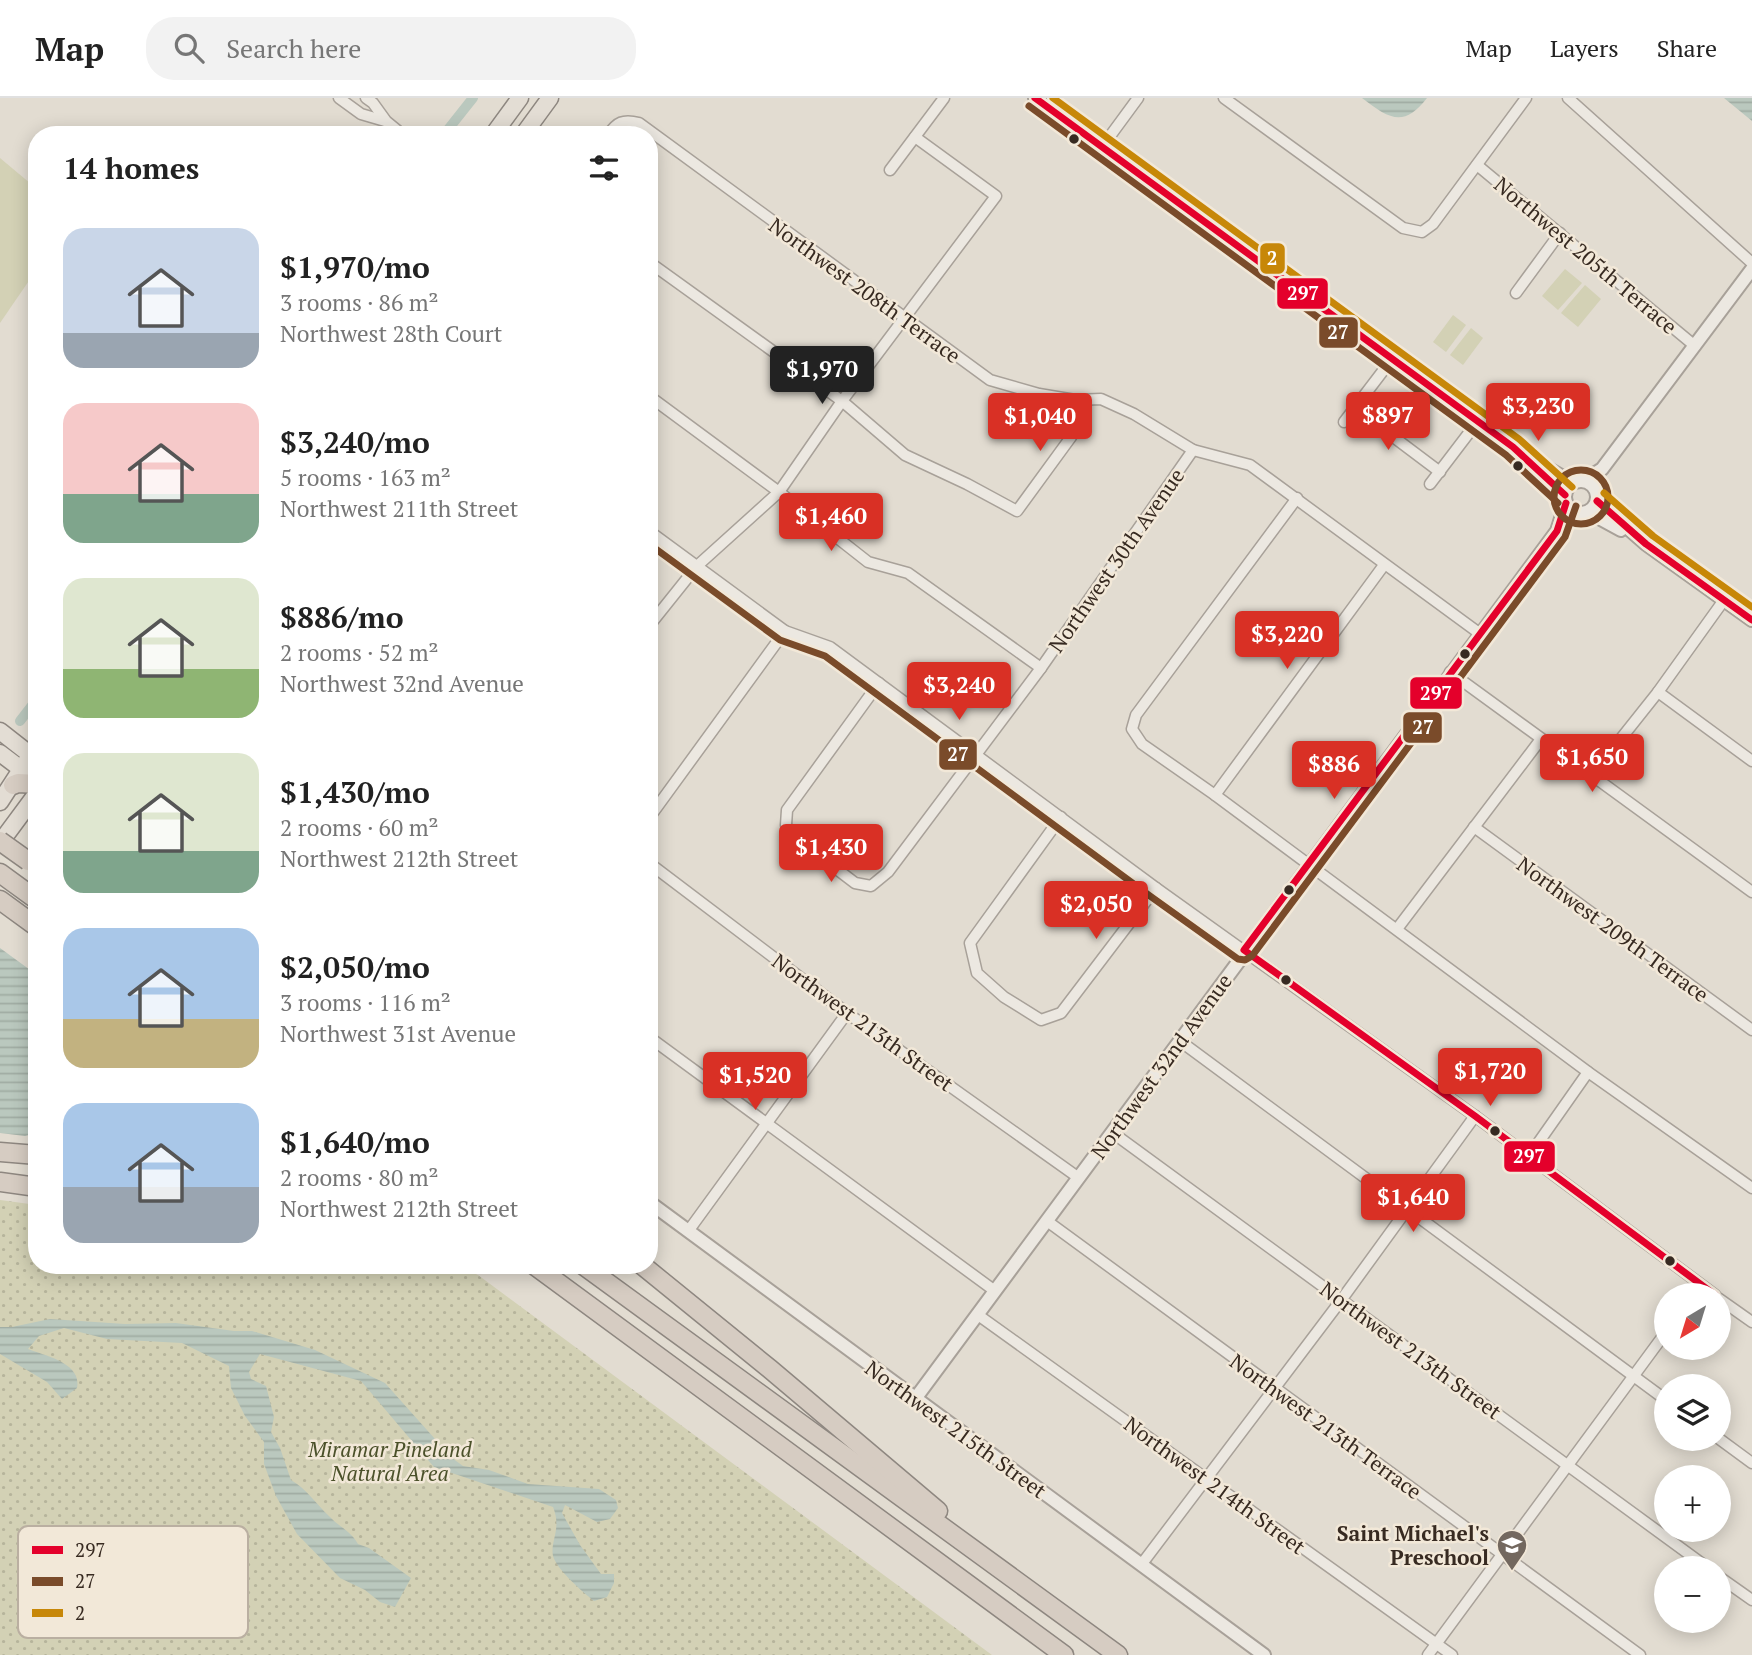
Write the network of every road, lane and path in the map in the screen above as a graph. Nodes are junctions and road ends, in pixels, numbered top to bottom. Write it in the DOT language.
graph roads {
  1 [pos="340,98"];
  2 [pos="366,98"];
  3 [pos="520,98"];
  4 [pos="550,98"];
  5 [pos="944,98"];
  6 [pos="1035,98"];
  7 [pos="1138,98"];
  8 [pos="1224,98"];
  9 [pos="1526,98"];
  10 [pos="1568,98"];
  11 [pos="386,121"];
  12 [pos="392,126"];
  13 [pos="500,126"];
  14 [pos="530,126"];
  15 [pos="614,126"];
  16 [pos="643,126"];
  17 [pos="658,137"];
  18 [pos="915,137"];
  19 [pos="1102,147"];
  20 [pos="1477,165"];
  21 [pos="890,170"];
  22 [pos="1560,233"];
  23 [pos="1752,263"];
  24 [pos="658,268"];
  25 [pos="1752,268"];
  26 [pos="1516,293"];
  27 [pos="906,317"];
  28 [pos="1695,346"];
  29 [pos="1392,359"];
  30 [pos="1075,400"];
  31 [pos="842,401"];
  32 [pos="658,403"];
  33 [pos="1355,408"];
  34 [pos="1478,421"];
  35 [pos="1344,422"];
  36 [pos="1513,447"];
  37 [pos="1193,450"];
  38 [pos="1602,469"];
  39 [pos="1440,472"];
  40 [pos="1578,482"];
  41 [pos="1430,485"];
  42 [pos="779,492"];
  43 [pos="1597,497"];
  44 [pos="1297,498"];
  45 [pos="1566,499"];
  46 [pos="1585,512"];
  47 [pos="1557,531"];
  48 [pos="658,538"];
  49 [pos="1646,544"];
  50 [pos="1384,565"];
  51 [pos="697,566"];
  52 [pos="1724,600"];
  53 [pos="658,615"];
  54 [pos="1752,620"];
  55 [pos="785,631"];
  56 [pos="1479,633"];
  57 [pos="1041,668"];
  58 [pos="1450,671"];
  59 [pos="879,683"];
  60 [pos="1658,692"];
  61 [pos="0,731"];
  62 [pos="1541,739"];
  63 [pos="0,753"];
  64 [pos="976,754"];
  65 [pos="1752,761"];
  66 [pos="28,763"];
  67 [pos="1592,775"];
  68 [pos="28,782"];
  69 [pos="1215,795"];
  70 [pos="0,802"];
  71 [pos="28,805"];
  72 [pos="658,806"];
  73 [pos="1060,817"];
  74 [pos="1474,827"];
  75 [pos="0,842"];
  76 [pos="28,861"];
  77 [pos="1308,864"];
  78 [pos="658,870"];
  79 [pos="6,878"];
  80 [pos="1156,888"];
  81 [pos="1752,892"];
  82 [pos="28,894"];
  83 [pos="0,900"];
  84 [pos="28,920"];
  85 [pos="1397,929"];
  86 [pos="1244,950"];
  87 [pos="847,1013"];
  88 [pos="1752,1030"];
  89 [pos="1180,1041"];
  90 [pos="658,1044"];
  91 [pos="1588,1072"];
  92 [pos="1475,1116"];
  93 [pos="766,1123"];
  94 [pos="1113,1133"];
  95 [pos="0,1152"];
  96 [pos="28,1154"];
  97 [pos="1529,1156"];
  98 [pos="1079,1178"];
  99 [pos="0,1182"];
  100 [pos="28,1186"];
  101 [pos="1752,1188"];
  102 [pos="658,1208"];
  103 [pos="1406,1210"];
  104 [pos="1047,1221"];
  105 [pos="689,1230"];
  106 [pos="543,1274"];
  107 [pos="546,1274"];
  108 [pos="595,1274"];
  109 [pos="653,1274"];
  110 [pos="551,1278"];
  111 [pos="1699,1283"];
  112 [pos="995,1291"];
  113 [pos="1342,1299"];
  114 [pos="1731,1306"];
  115 [pos="978,1315"];
  116 [pos="1752,1322"];
  117 [pos="1654,1348"];
  118 [pos="1634,1376"];
  119 [pos="1275,1388"];
  120 [pos="1654,1391"];
  121 [pos="915,1399"];
  122 [pos="1731,1448"];
  123 [pos="1752,1463"];
  124 [pos="1569,1465"];
  125 [pos="1206,1479"];
  126 [pos="965,1543"];
  127 [pos="1502,1555"];
  128 [pos="1692,1556"];
  129 [pos="1141,1565"];
  130 [pos="1731,1586"];
  131 [pos="1752,1601"];
  132 [pos="1436,1643"];
  133 [pos="1064,1655"];
  134 [pos="1118,1655"];
  135 [pos="1264,1655"];
  136 [pos="1428,1655"];
  137 [pos="1452,1655"];
  138 [pos="1640,1655"];
  1 -- 11 [label="street"];
  2 -- 11 [label="street"];
  3 -- 13 [label="main road"];
  4 -- 14 [label="main road"];
  5 -- 18 [label="street"];
  6 -- 19 [label="street"];
  7 -- 19 [label="street"];
  8 -- 20 [label="street"];
  9 -- 20 [label="street"];
  10 -- 23 [label="street"];
  11 -- 12 [label="street"];
  15 -- 16 [label="street, Northwest 208th Terrace"];
  17 -- 27 [label="street, Northwest 208th Terrace"];
  18 -- 21 [label="street"];
  18 -- 27 [label="street"];
  19 -- 29 [label="street"];
  20 -- 22 [label="street, Northwest 205th Terrace"];
  22 -- 26 [label="street"];
  22 -- 28 [label="street, Northwest 205th Terrace"];
  24 -- 31 [label="street"];
  25 -- 28 [label="street"];
  27 -- 30 [label="street, Northwest 208th Terrace"];
  27 -- 31 [label="street"];
  28 -- 38 [label="street"];
  29 -- 33 [label="street"];
  29 -- 34 [label="street"];
  30 -- 31 [label="street"];
  30 -- 37 [label="street, Northwest 208th Terrace"];
  31 -- 42 [label="street"];
  32 -- 42 [label="street"];
  33 -- 35 [label="street"];
  33 -- 39 [label="street"];
  34 -- 36 [label="street"];
  34 -- 39 [label="street"];
  36 -- 40 [label="street"];
  36 -- 45 [label="street"];
  37 -- 44 [label="street, Northwest 208th Terrace"];
  37 -- 57 [label="street, Northwest 30th Avenue"];
  38 -- 40 [label="street"];
  38 -- 43 [label="street"];
  39 -- 41 [label="street"];
  40 -- 43 [label="street"];
  40 -- 45 [label="street"];
  42 -- 51 [label="street"];
  42 -- 57 [label="street"];
  43 -- 46 [label="street"];
  43 -- 49 [label="street"];
  44 -- 50 [label="street, Northwest 208th Terrace"];
  44 -- 69 [label="street"];
  45 -- 46 [label="street"];
  45 -- 47 [label="street, Northwest 32nd Avenue"];
  46 -- 47 [label="street, Northwest 32nd Avenue"];
  46 -- 49 [label="street"];
  47 -- 56 [label="street, Northwest 32nd Avenue"];
  48 -- 51 [label="street"];
  49 -- 52 [label="street"];
  50 -- 56 [label="street, Northwest 208th Terrace"];
  50 -- 69 [label="street"];
  51 -- 53 [label="street"];
  51 -- 55 [label="street"];
  52 -- 54 [label="street"];
  52 -- 60 [label="street"];
  55 -- 59 [label="street"];
  55 -- 72 [label="street"];
  56 -- 58 [label="street, Northwest 32nd Avenue"];
  57 -- 64 [label="street, Northwest 30th Avenue"];
  58 -- 62 [label="street"];
  58 -- 77 [label="street, Northwest 32nd Avenue"];
  59 -- 64 [label="street"];
  59 -- 64 [label="street, Northwest 30th Avenue"];
  60 -- 65 [label="street"];
  60 -- 67 [label="street"];
  61 -- 66 [label="main road"];
  62 -- 67 [label="street"];
  62 -- 74 [label="street"];
  63 -- 66 [label="main road"];
  64 -- 73 [label="street"];
  66 -- 68 [label="highway"];
  66 -- 70 [label="main road"];
  67 -- 81 [label="street"];
  69 -- 77 [label="street"];
  71 -- 75 [label="main road"];
  73 -- 80 [label="street"];
  73 -- 80 [label="street"];
  74 -- 85 [label="street"];
  74 -- 88 [label="street, Northwest 209th Terrace"];
  75 -- 76 [label="highway, bridge"];
  77 -- 85 [label="street"];
  77 -- 86 [label="street, Northwest 32nd Avenue"];
  78 -- 87 [label="street, Northwest 213th Street"];
  79 -- 82 [label="highway"];
  80 -- 86 [label="street"];
  83 -- 84 [label="highway"];
  85 -- 91 [label="street"];
  86 -- 89 [label="street, Northwest 32nd Avenue"];
  86 -- 92 [label="street"];
  87 -- 93 [label="street"];
  87 -- 98 [label="street, Northwest 213th Street"];
  89 -- 94 [label="street, Northwest 32nd Avenue"];
  89 -- 103 [label="street"];
  90 -- 93 [label="street"];
  91 -- 97 [label="street"];
  91 -- 101 [label="street"];
  92 -- 97 [label="street"];
  92 -- 103 [label="street"];
  93 -- 105 [label="street"];
  93 -- 112 [label="street"];
  94 -- 98 [label="street, Northwest 32nd Avenue"];
  94 -- 113 [label="street, Northwest 213th Street"];
  95 -- 96 [label="highway"];
  97 -- 111 [label="street"];
  98 -- 104 [label="street, Northwest 32nd Avenue"];
  99 -- 100 [label="highway"];
  102 -- 105 [label="street, Northwest 215th Street"];
  103 -- 113 [label="street"];
  103 -- 118 [label="street"];
  104 -- 112 [label="street, Northwest 32nd Avenue"];
  104 -- 119 [label="street, Northwest 213th Terrace"];
  105 -- 121 [label="street, Northwest 215th Street"];
  106 -- 110 [label="highway"];
  107 -- 110 [label="highway"];
  108 -- 126 [label="highway"];
  109 -- 126 [label="highway"];
  110 -- 133 [label="highway"];
  112 -- 115 [label="street, Northwest 32nd Avenue"];
  113 -- 119 [label="street"];
  113 -- 124 [label="street, Northwest 213th Street"];
  114 -- 116 [label="street"];
  115 -- 121 [label="street, Northwest 32nd Avenue"];
  115 -- 125 [label="street, Northwest 214th Street"];
  117 -- 118 [label="street"];
  118 -- 120 [label="street"];
  118 -- 124 [label="street"];
  119 -- 125 [label="street"];
  119 -- 127 [label="street, Northwest 213th Terrace"];
  121 -- 129 [label="street, Northwest 215th Street"];
  122 -- 123 [label="street"];
  124 -- 127 [label="street"];
  124 -- 128 [label="street, Northwest 213th Street"];
  125 -- 129 [label="street"];
  125 -- 132 [label="street, Northwest 214th Street"];
  126 -- 134 [label="highway"];
  127 -- 132 [label="street"];
  127 -- 138 [label="street, Northwest 213th Terrace"];
  129 -- 135 [label="street, Northwest 215th Street"];
  130 -- 131 [label="street"];
  132 -- 136 [label="street"];
  132 -- 137 [label="street, Northwest 214th Street"];
}
